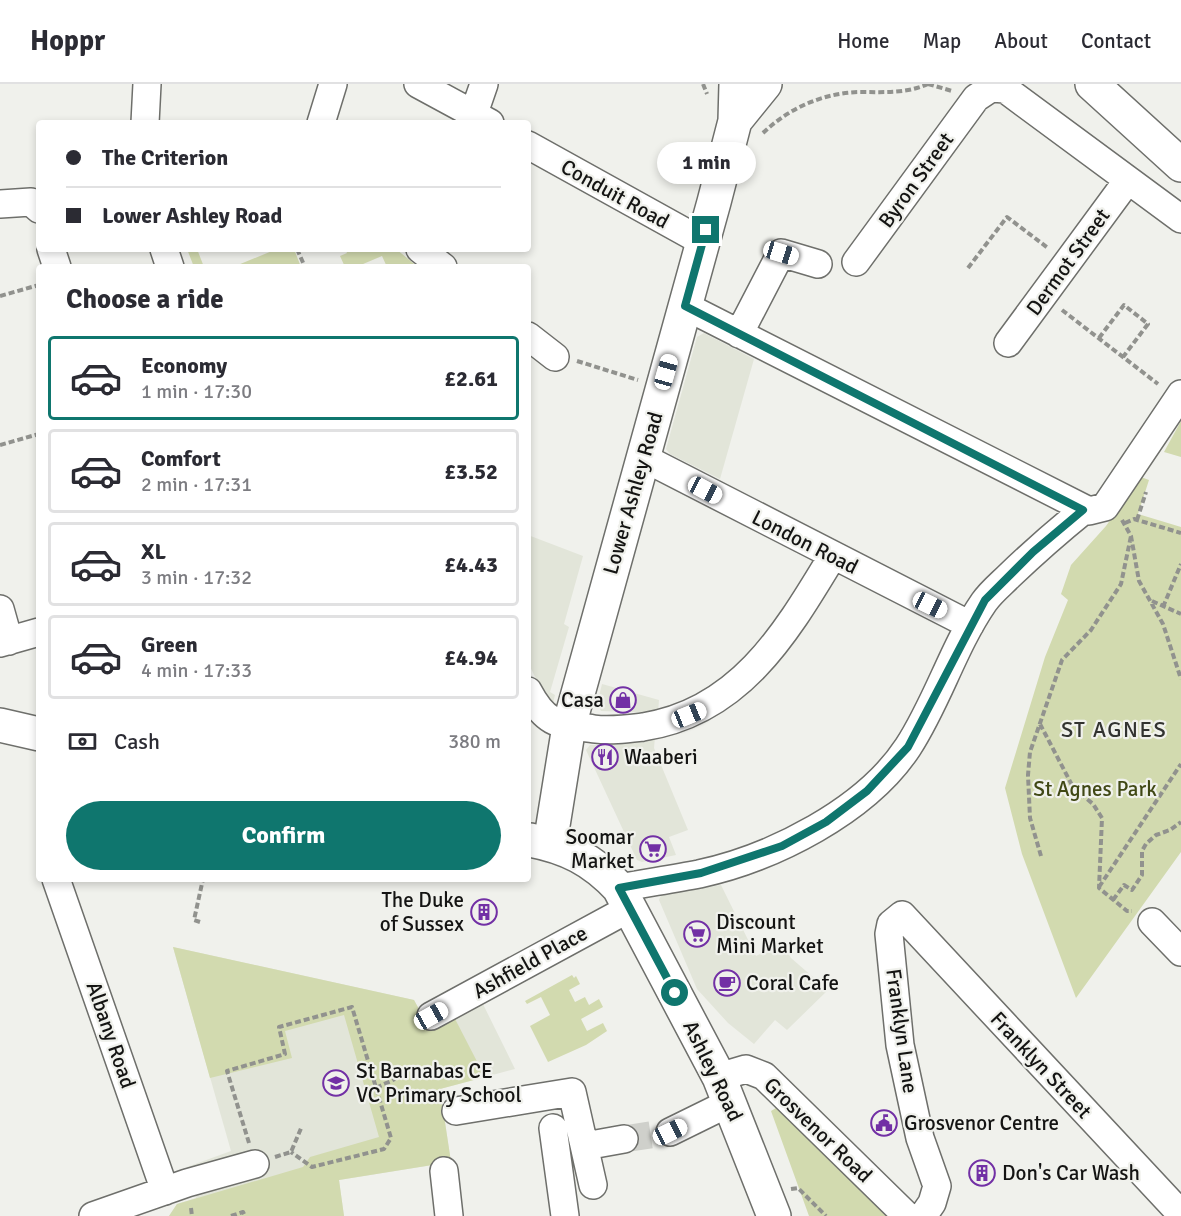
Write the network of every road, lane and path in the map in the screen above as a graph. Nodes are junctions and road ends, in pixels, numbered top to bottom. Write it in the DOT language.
graph roads {
  1 [pos="147,84"];
  2 [pos="333,84"];
  3 [pos="418,84"];
  4 [pos="484,84"];
  5 [pos="736,84"];
  6 [pos="765,84"];
  7 [pos="928,84"];
  8 [pos="1092,84"];
  9 [pos="482,118"];
  10 [pos="145,120"];
  11 [pos="322,120"];
  12 [pos="748,128"];
  13 [pos="531,147"];
  14 [pos="1181,165"];
  15 [pos="1128,180"];
  16 [pos="0,204"];
  17 [pos="35,206"];
  18 [pos="1181,219"];
  19 [pos="703,242"];
  20 [pos="424,252"];
  21 [pos="856,262"];
  22 [pos="1068,262"];
  23 [pos="439,264"];
  24 [pos="818,264"];
  25 [pos="968,268"];
  26 [pos="36,286"];
  27 [pos="0,296"];
  28 [pos="1043,296"];
  29 [pos="685,306"];
  30 [pos="739,334"];
  31 [pos="531,338"];
  32 [pos="1099,339"];
  33 [pos="1008,343"];
  34 [pos="555,357"];
  35 [pos="1123,357"];
  36 [pos="662,387"];
  37 [pos="1179,397"];
  38 [pos="36,435"];
  39 [pos="0,445"];
  40 [pos="642,457"];
  41 [pos="1104,513"];
  42 [pos="1181,533"];
  43 [pos="1131,536"];
  44 [pos="832,557"];
  45 [pos="1181,564"];
  46 [pos="1150,600"];
  47 [pos="1162,607"];
  48 [pos="0,609"];
  49 [pos="1181,614"];
  50 [pos="970,625"];
  51 [pos="36,633"];
  52 [pos="5,642"];
  53 [pos="1181,679"];
  54 [pos="531,696"];
  55 [pos="1040,723"];
  56 [pos="0,725"];
  57 [pos="569,726"];
  58 [pos="36,733"];
  59 [pos="1181,764"];
  60 [pos="1181,822"];
  61 [pos="539,842"];
  62 [pos="1041,856"];
  63 [pos="57,882"];
  64 [pos="202,882"];
  65 [pos="1099,888"];
  66 [pos="624,898"];
  67 [pos="1113,900"];
  68 [pos="902,915"];
  69 [pos="200,922"];
  70 [pos="1152,922"];
  71 [pos="1181,952"];
  72 [pos="431,1016"];
  73 [pos="395,1079"];
  74 [pos="376,1088"];
  75 [pos="725,1090"];
  76 [pos="456,1111"];
  77 [pos="302,1126"];
  78 [pos="553,1128"];
  79 [pos="670,1132"];
  80 [pos="624,1139"];
  81 [pos="585,1146"];
  82 [pos="291,1152"];
  83 [pos="255,1164"];
  84 [pos="444,1171"];
  85 [pos="593,1185"];
  86 [pos="165,1191"];
  87 [pos="1181,1214"];
  88 [pos="93,1216"];
  89 [pos="231,1216"];
  90 [pos="245,1216"];
  91 [pos="449,1216"];
  92 [pos="565,1216"];
  93 [pos="774,1216"];
  94 [pos="907,1216"];
  95 [pos="923,1216"];
  1 -- 10 [label="street"];
  2 -- 11 [label="street"];
  3 -- 9 [label="street"];
  4 -- 9 [label="street"];
  5 -- 12 [label="main road, Lower Ashley Road"];
  6 -- 12 [label="main road, Lower Ashley Road"];
  7 -- 12 [label="path"];
  8 -- 14 [label="main road"];
  12 -- 19 [label="main road, Lower Ashley Road"];
  13 -- 19 [label="street, Conduit Road"];
  15 -- 18 [label="street"];
  15 -- 21 [label="street, Byron Street"];
  15 -- 22 [label="street, Dermot Street"];
  16 -- 17 [label="street"];
  19 -- 29 [label="main road, Lower Ashley Road"];
  20 -- 23 [label="street"];
  22 -- 25 [label="path"];
  22 -- 28 [label="street, Dermot Street"];
  24 -- 30 [label="street"];
  26 -- 27 [label="path"];
  28 -- 32 [label="path"];
  28 -- 33 [label="street, Dermot Street"];
  29 -- 30 [label="street"];
  29 -- 36 [label="main road, Lower Ashley Road"];
  30 -- 41 [label="street"];
  31 -- 34 [label="street"];
  32 -- 35 [label="path"];
  32 -- 35 [label="path"];
  34 -- 36 [label="path"];
  35 -- 37 [label="path"];
  36 -- 40 [label="main road, Lower Ashley Road"];
  37 -- 41 [label="street, Ashfield Place"];
  38 -- 39 [label="path"];
  40 -- 44 [label="street, London Road"];
  40 -- 57 [label="main road, Lower Ashley Road"];
  41 -- 42 [label="path"];
  41 -- 43 [label="path"];
  41 -- 50 [label="street, Ashfield Place"];
  43 -- 46 [label="path"];
  43 -- 55 [label="path"];
  44 -- 50 [label="street, London Road"];
  44 -- 57 [label="street"];
  45 -- 47 [label="path"];
  46 -- 47 [label="path"];
  46 -- 53 [label="path"];
  47 -- 49 [label="path"];
  48 -- 52 [label="street"];
  50 -- 66 [label="street, Ashfield Place"];
  51 -- 52 [label="street"];
  54 -- 57 [label="street"];
  55 -- 62 [label="path"];
  55 -- 65 [label="path"];
  56 -- 58 [label="main road"];
  57 -- 61 [label="main road, Ashley Road"];
  59 -- 65 [label="path"];
  60 -- 67 [label="path"];
  61 -- 66 [label="main road, Ashley Road"];
  63 -- 86 [label="street, Albany Road"];
  64 -- 69 [label="path"];
  65 -- 67 [label="path"];
  66 -- 72 [label="street, Ashfield Place"];
  66 -- 75 [label="main road, Ashley Road"];
  67 -- 70 [label="path"];
  68 -- 87 [label="street, Franklyn Street"];
  68 -- 95 [label="street, Franklyn Lane"];
  70 -- 71 [label="street"];
  73 -- 74 [label="path"];
  74 -- 82 [label="path"];
  74 -- 83 [label="path"];
  75 -- 79 [label="street, Grosvenor Road"];
  75 -- 93 [label="main road, Ashley Road"];
  75 -- 94 [label="street, Grosvenor Road"];
  76 -- 81 [label="street"];
  77 -- 82 [label="path"];
  78 -- 92 [label="street"];
  80 -- 81 [label="street"];
  81 -- 85 [label="street"];
  82 -- 83 [label="path"];
  83 -- 86 [label="street"];
  84 -- 91 [label="street"];
  86 -- 88 [label="street"];
  89 -- 90 [label="path"];
}
